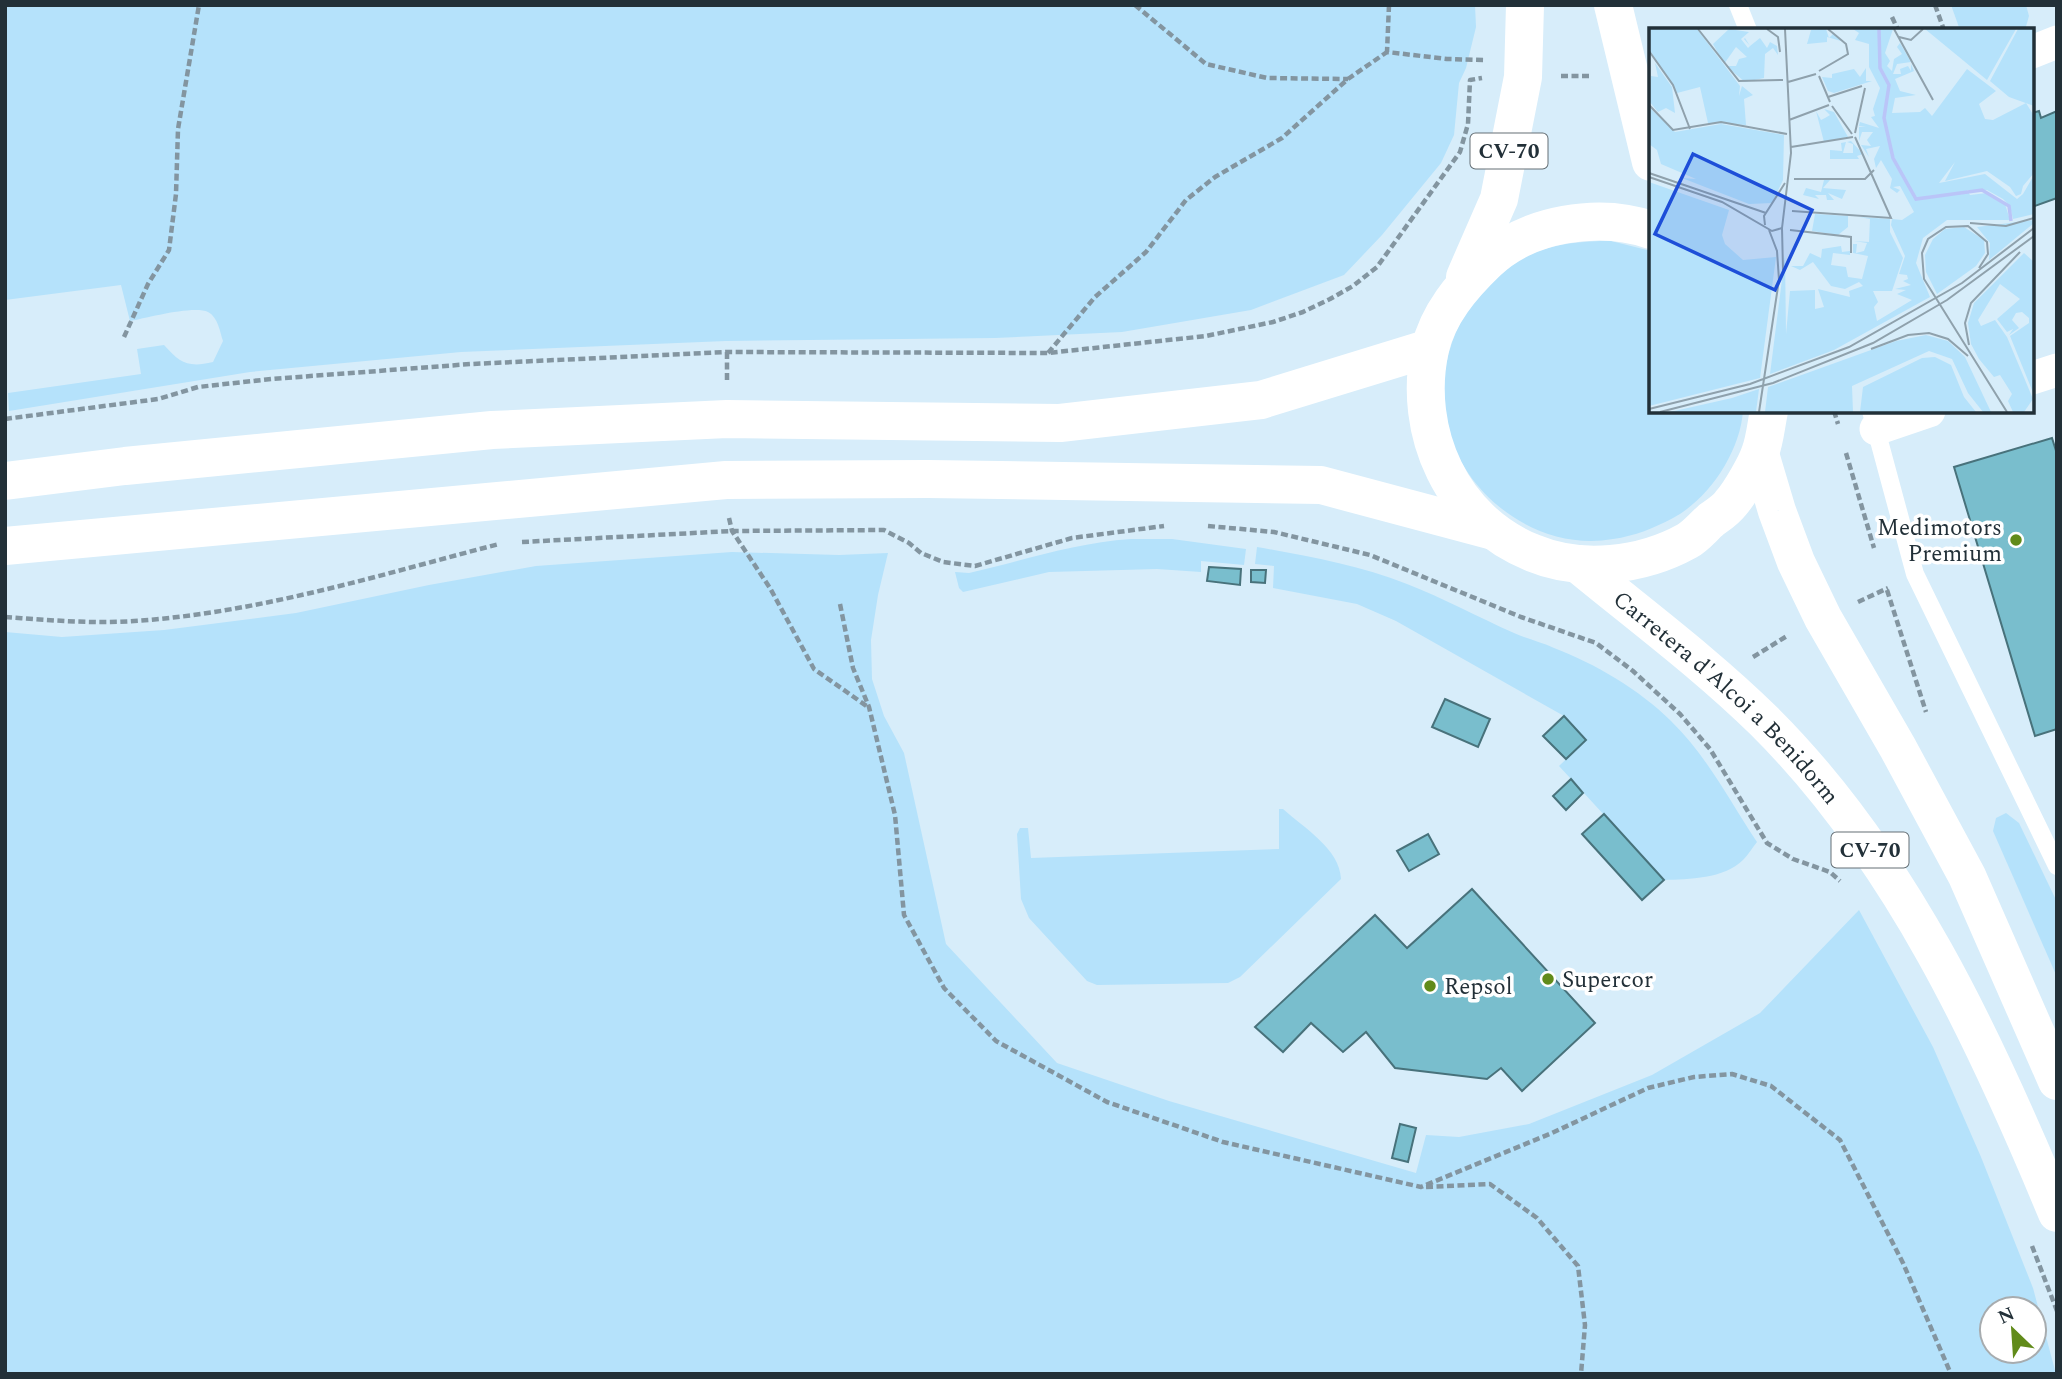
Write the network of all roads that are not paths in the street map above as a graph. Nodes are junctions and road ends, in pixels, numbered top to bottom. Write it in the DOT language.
graph roads {
  1 [pos="1525,5"];
  2 [pos="1613,5"];
  3 [pos="1738,5"];
  4 [pos="1747,28"];
  5 [pos="2057,42"];
  6 [pos="2034,51"];
  7 [pos="1649,154"];
  8 [pos="1649,229"];
  9 [pos="1460,288"];
  10 [pos="1430,348"];
  11 [pos="2057,370"];
  12 [pos="2034,376"];
  13 [pos="1769,413"];
  14 [pos="1917,413"];
  15 [pos="1874,420"];
  16 [pos="1760,454"];
  17 [pos="5,481"];
  18 [pos="1493,531"];
  19 [pos="5,546"];
  20 [pos="1578,564"];
  21 [pos="2057,866"];
  22 [pos="2057,1081"];
  23 [pos="2057,1213"];
  1 -- 9 [label="main road, CV-70"];
  2 -- 7 [label="main road"];
  3 -- 4 [label="lane"];
  5 -- 6 [label="street"];
  8 -- 9 [label="main road, CV-70"];
  9 -- 10 [label="main road, CV-70"];
  10 -- 17 [label="main road"];
  10 -- 18 [label="main road, CV-70"];
  11 -- 12 [label="street"];
  13 -- 16 [label="main road, CV-70"];
  14 -- 15 [label="street"];
  15 -- 21 [label="lane"];
  16 -- 20 [label="main road, CV-70"];
  16 -- 22 [label="main road, CV-70"];
  18 -- 19 [label="main road"];
  18 -- 20 [label="main road, CV-70"];
  20 -- 23 [label="main road, Carretera d'Alcoi a Benidorm / CV-70"];
}
